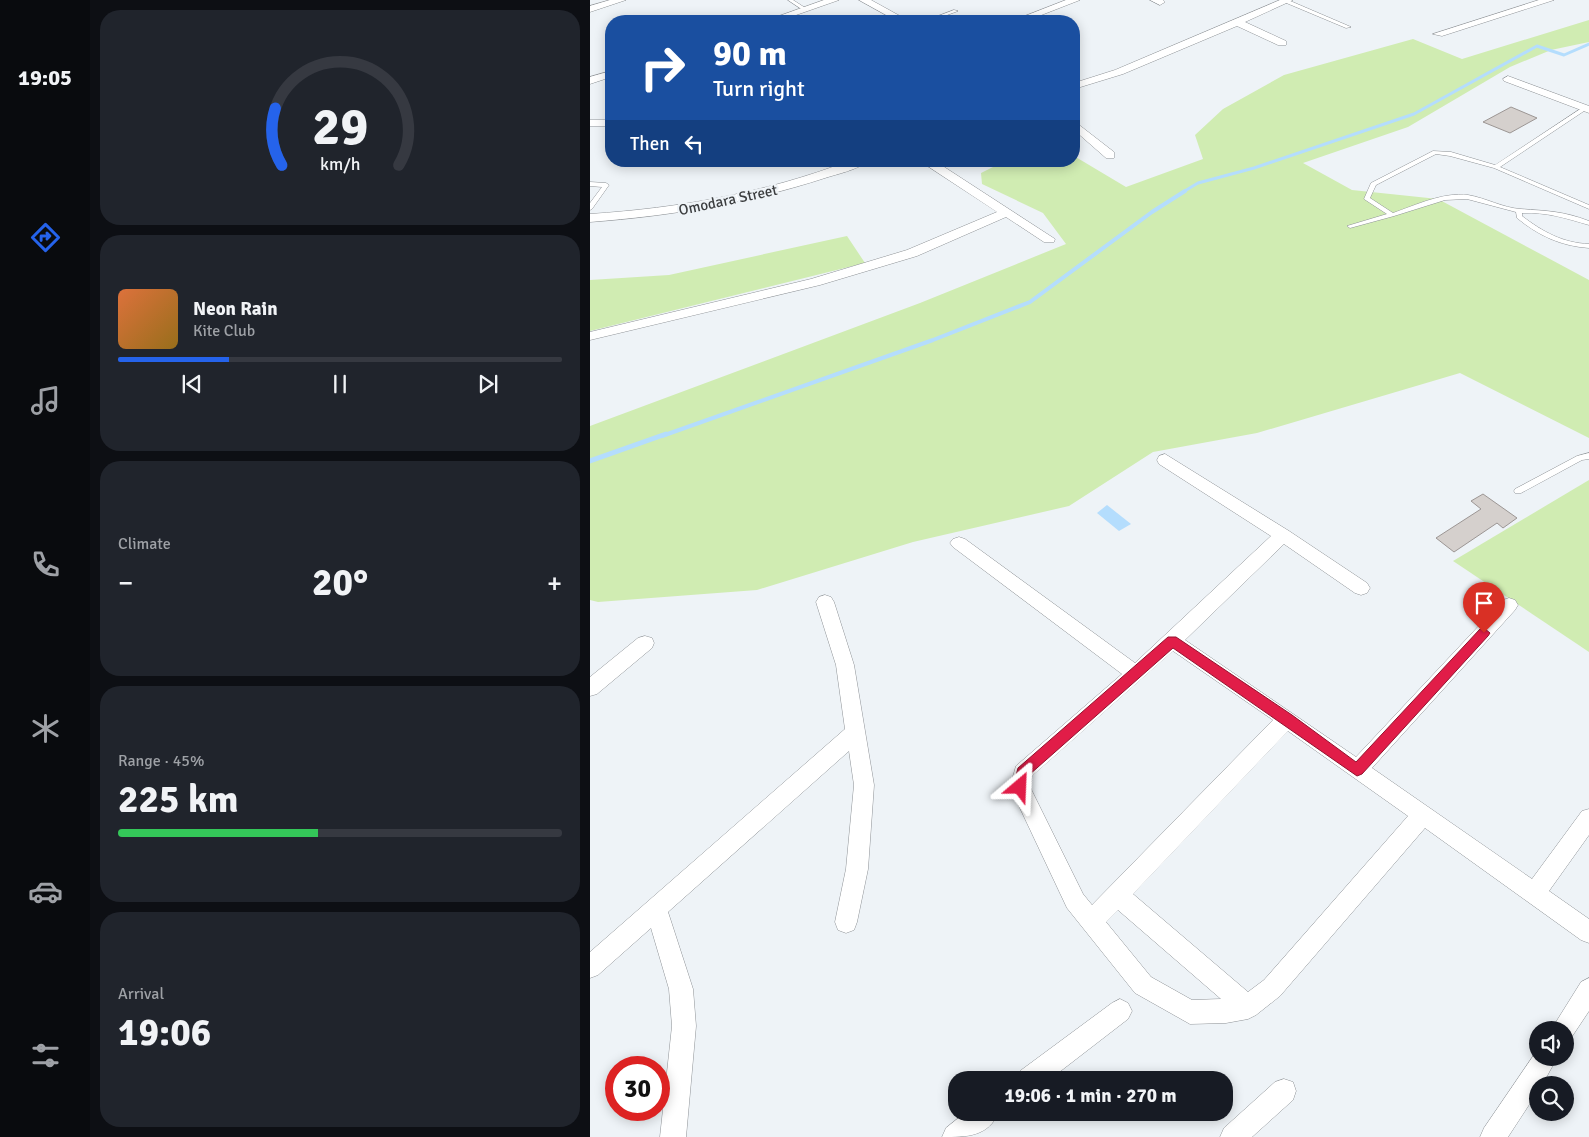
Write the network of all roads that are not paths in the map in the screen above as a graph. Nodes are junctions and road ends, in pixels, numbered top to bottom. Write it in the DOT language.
graph roads {
  1 [pos="621,0"];
  2 [pos="790,0"];
  3 [pos="834,0"];
  4 [pos="864,0"];
  5 [pos="1075,0"];
  6 [pos="1287,0"];
  7 [pos="1549,0"];
  8 [pos="590,9"];
  9 [pos="805,9"];
  10 [pos="956,11"];
  11 [pos="788,15"];
  12 [pos="893,15"];
  13 [pos="944,15"];
  14 [pos="1034,15"];
  15 [pos="1237,22"];
  16 [pos="1348,27"];
  17 [pos="1438,34"];
  18 [pos="1282,42"];
  19 [pos="605,76"];
  20 [pos="1508,79"];
  21 [pos="590,80"];
  22 [pos="1080,84"];
  23 [pos="1587,109"];
  24 [pos="590,123"];
  25 [pos="605,123"];
  26 [pos="1080,129"];
  27 [pos="1110,155"];
  28 [pos="844,167"];
  29 [pos="936,167"];
  30 [pos="1496,167"];
  31 [pos="590,184"];
  32 [pos="1589,207"];
  33 [pos="590,208"];
  34 [pos="1519,211"];
  35 [pos="1007,212"];
  36 [pos="1392,215"];
  37 [pos="590,218"];
  38 [pos="1589,223"];
  39 [pos="1350,226"];
  40 [pos="1049,239"];
  41 [pos="1589,246"];
  42 [pos="590,336"];
  43 [pos="1589,456"];
  44 [pos="1165,460"];
  45 [pos="1518,491"];
  46 [pos="1283,535"];
  47 [pos="959,543"];
  48 [pos="1362,588"];
  49 [pos="824,602"];
  50 [pos="1509,605"];
  51 [pos="1172,641"];
  52 [pos="645,643"];
  53 [pos="1136,674"];
  54 [pos="593,680"];
  55 [pos="1288,719"];
  56 [pos="855,733"];
  57 [pos="1357,770"];
  58 [pos="1422,816"];
  59 [pos="1589,818"];
  60 [pos="1534,894"];
  61 [pos="1117,895"];
  62 [pos="656,908"];
  63 [pos="846,922"];
  64 [pos="1091,922"];
  65 [pos="1589,932"];
  66 [pos="590,968"];
  67 [pos="1589,990"];
  68 [pos="1248,1007"];
  69 [pos="1120,1011"];
  70 [pos="1569,1021"];
  71 [pos="1540,1066"];
  72 [pos="1041,1071"];
  73 [pos="1284,1091"];
  74 [pos="975,1121"];
  75 [pos="673,1137"];
  76 [pos="955,1137"];
  77 [pos="1233,1137"];
  78 [pos="1493,1137"];
  1 -- 8 [label="street"];
  2 -- 9 [label="lane"];
  3 -- 9 [label="street"];
  4 -- 12 [label="street"];
  5 -- 14 [label="street"];
  6 -- 15 [label="street"];
  6 -- 16 [label="lane"];
  7 -- 17 [label="street"];
  9 -- 11 [label="street"];
  10 -- 13 [label="lane"];
  15 -- 18 [label="street"];
  15 -- 22 [label="street"];
  19 -- 21 [label="street"];
  20 -- 23 [label="street"];
  23 -- 30 [label="lane"];
  24 -- 25 [label="street"];
  26 -- 27 [label="street"];
  28 -- 37 [label="street, Omodara Street"];
  29 -- 35 [label="street"];
  30 -- 32 [label="lane"];
  30 -- 36 [label="lane"];
  31 -- 33 [label="lane"];
  34 -- 36 [label="lane"];
  34 -- 38 [label="lane"];
  34 -- 41 [label="lane"];
  35 -- 40 [label="street"];
  35 -- 42 [label="street"];
  36 -- 39 [label="lane"];
  43 -- 45 [label="lane"];
  44 -- 46 [label="street"];
  46 -- 48 [label="street"];
  46 -- 51 [label="street"];
  47 -- 53 [label="street"];
  49 -- 56 [label="street"];
  50 -- 57 [label="street"];
  51 -- 53 [label="street"];
  51 -- 55 [label="street"];
  52 -- 54 [label="street"];
  53 -- 64 [label="street"];
  55 -- 57 [label="street"];
  55 -- 61 [label="street"];
  56 -- 62 [label="street"];
  56 -- 63 [label="street"];
  57 -- 58 [label="street"];
  58 -- 60 [label="street"];
  58 -- 68 [label="street"];
  59 -- 60 [label="street"];
  60 -- 65 [label="street"];
  61 -- 64 [label="street"];
  61 -- 68 [label="street"];
  62 -- 66 [label="street"];
  62 -- 75 [label="street"];
  64 -- 68 [label="street"];
  67 -- 70 [label="street"];
  69 -- 72 [label="street"];
  71 -- 78 [label="street"];
  73 -- 77 [label="street"];
  74 -- 76 [label="street"];
}
